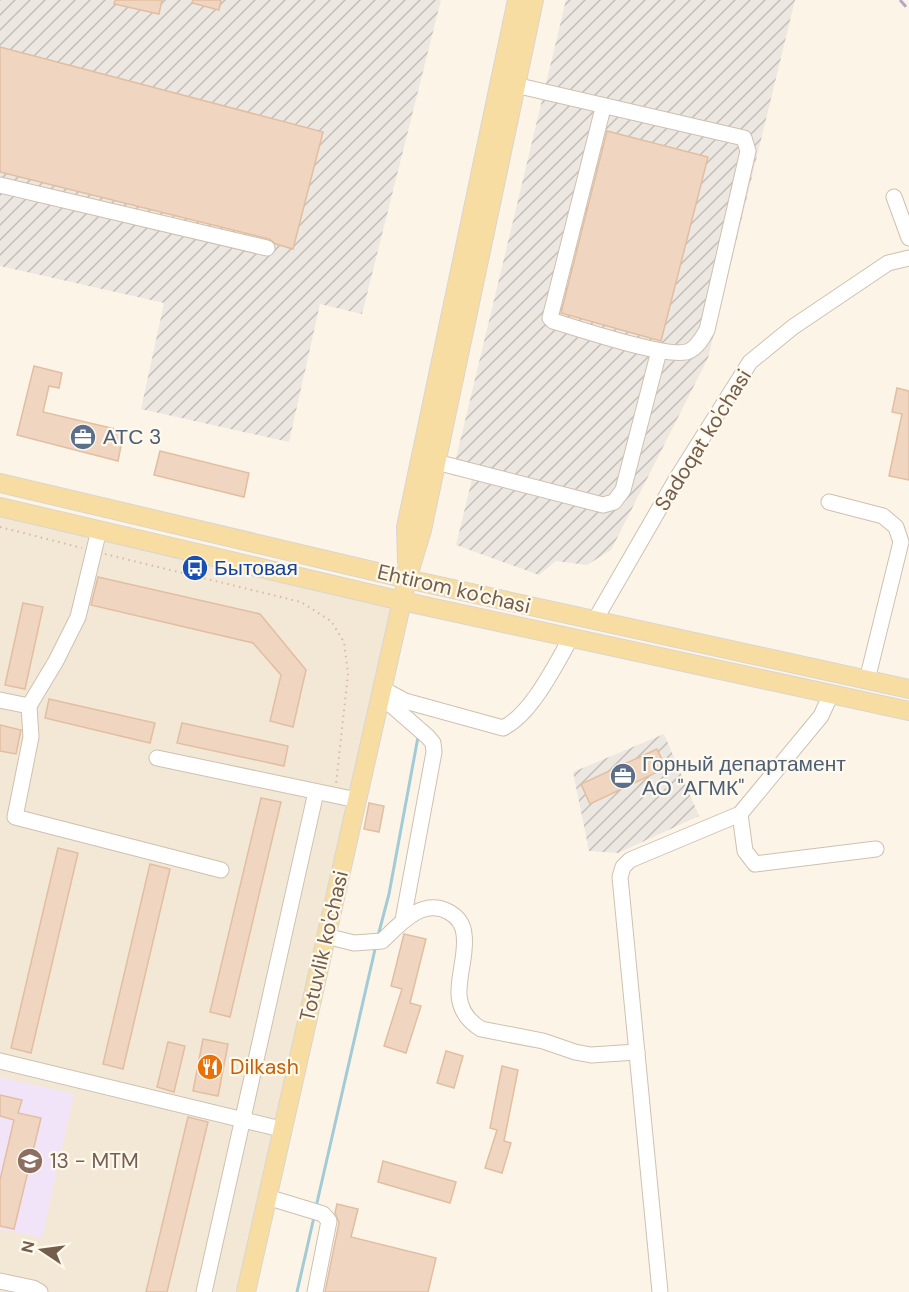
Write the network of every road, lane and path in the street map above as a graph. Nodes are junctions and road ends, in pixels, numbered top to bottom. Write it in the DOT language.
graph roads {
  1 [pos="517,0"];
  2 [pos="534,0"];
  3 [pos="515,85"];
  4 [pos="603,108"];
  5 [pos="0,185"];
  6 [pos="894,197"];
  7 [pos="909,238"];
  8 [pos="267,248"];
  9 [pos="909,258"];
  10 [pos="659,351"];
  11 [pos="436,462"];
  12 [pos="0,483"];
  13 [pos="829,502"];
  14 [pos="0,507"];
  15 [pos="0,527"];
  16 [pos="99,530"];
  17 [pos="94,552"];
  18 [pos="407,579"];
  19 [pos="402,601"];
  20 [pos="595,620"];
  21 [pos="570,638"];
  22 [pos="867,680"];
  23 [pos="909,689"];
  24 [pos="382,693"];
  25 [pos="831,694"];
  26 [pos="0,700"];
  27 [pos="29,706"];
  28 [pos="909,711"];
  29 [pos="157,758"];
  30 [pos="316,792"];
  31 [pos="334,796"];
  32 [pos="357,800"];
  33 [pos="740,814"];
  34 [pos="876,849"];
  35 [pos="221,870"];
  36 [pos="403,920"];
  37 [pos="326,936"];
  38 [pos="637,1052"];
  39 [pos="0,1061"];
  40 [pos="242,1119"];
  41 [pos="281,1129"];
  42 [pos="267,1197"];
  43 [pos="0,1281"];
  44 [pos="40,1292"];
  45 [pos="204,1292"];
  46 [pos="246,1292"];
  47 [pos="315,1292"];
  48 [pos="660,1292"];
  1 -- 18 [label="main road"];
  2 -- 3 [label="main road"];
  3 -- 4 [label="street"];
  3 -- 11 [label="main road"];
  4 -- 10 [label="street"];
  4 -- 10 [label="street"];
  5 -- 8 [label="street"];
  6 -- 7 [label="street"];
  9 -- 20 [label="street, Sadoqat ko'chasi"];
  10 -- 11 [label="street"];
  11 -- 18 [label="main road"];
  12 -- 18 [label="main road, Ehtirom ko'chasi"];
  13 -- 22 [label="street"];
  14 -- 16 [label="main road, Ehtirom ko'chasi"];
  15 -- 17 [label="path"];
  16 -- 17 [label="street"];
  16 -- 19 [label="main road, Ehtirom ko'chasi"];
  17 -- 27 [label="street"];
  17 -- 31 [label="path"];
  18 -- 19 [label="main road, Totuvlik ko'chasi"];
  18 -- 20 [label="main road, Ehtirom ko'chasi"];
  19 -- 21 [label="main road, Ehtirom ko'chasi"];
  19 -- 24 [label="main road, Totuvlik ko'chasi"];
  20 -- 22 [label="main road, Ehtirom ko'chasi"];
  21 -- 24 [label="street"];
  21 -- 25 [label="main road, Ehtirom ko'chasi"];
  22 -- 23 [label="main road, Ehtirom ko'chasi"];
  24 -- 32 [label="main road, Totuvlik ko'chasi"];
  24 -- 36 [label="street"];
  25 -- 28 [label="main road, Ehtirom ko'chasi"];
  25 -- 33 [label="street"];
  26 -- 27 [label="street"];
  27 -- 35 [label="street"];
  29 -- 30 [label="street"];
  30 -- 31 [label="street"];
  30 -- 40 [label="street"];
  31 -- 32 [label="street"];
  32 -- 37 [label="main road, Totuvlik ko'chasi"];
  33 -- 34 [label="street"];
  33 -- 38 [label="street"];
  36 -- 37 [label="street"];
  36 -- 38 [label="street"];
  37 -- 41 [label="main road, Totuvlik ko'chasi"];
  38 -- 48 [label="street"];
  39 -- 40 [label="street"];
  40 -- 41 [label="street"];
  40 -- 45 [label="street"];
  41 -- 42 [label="main road, Totuvlik ko'chasi"];
  42 -- 46 [label="main road, Totuvlik ko'chasi"];
  42 -- 47 [label="street"];
  43 -- 44 [label="street"];
}
